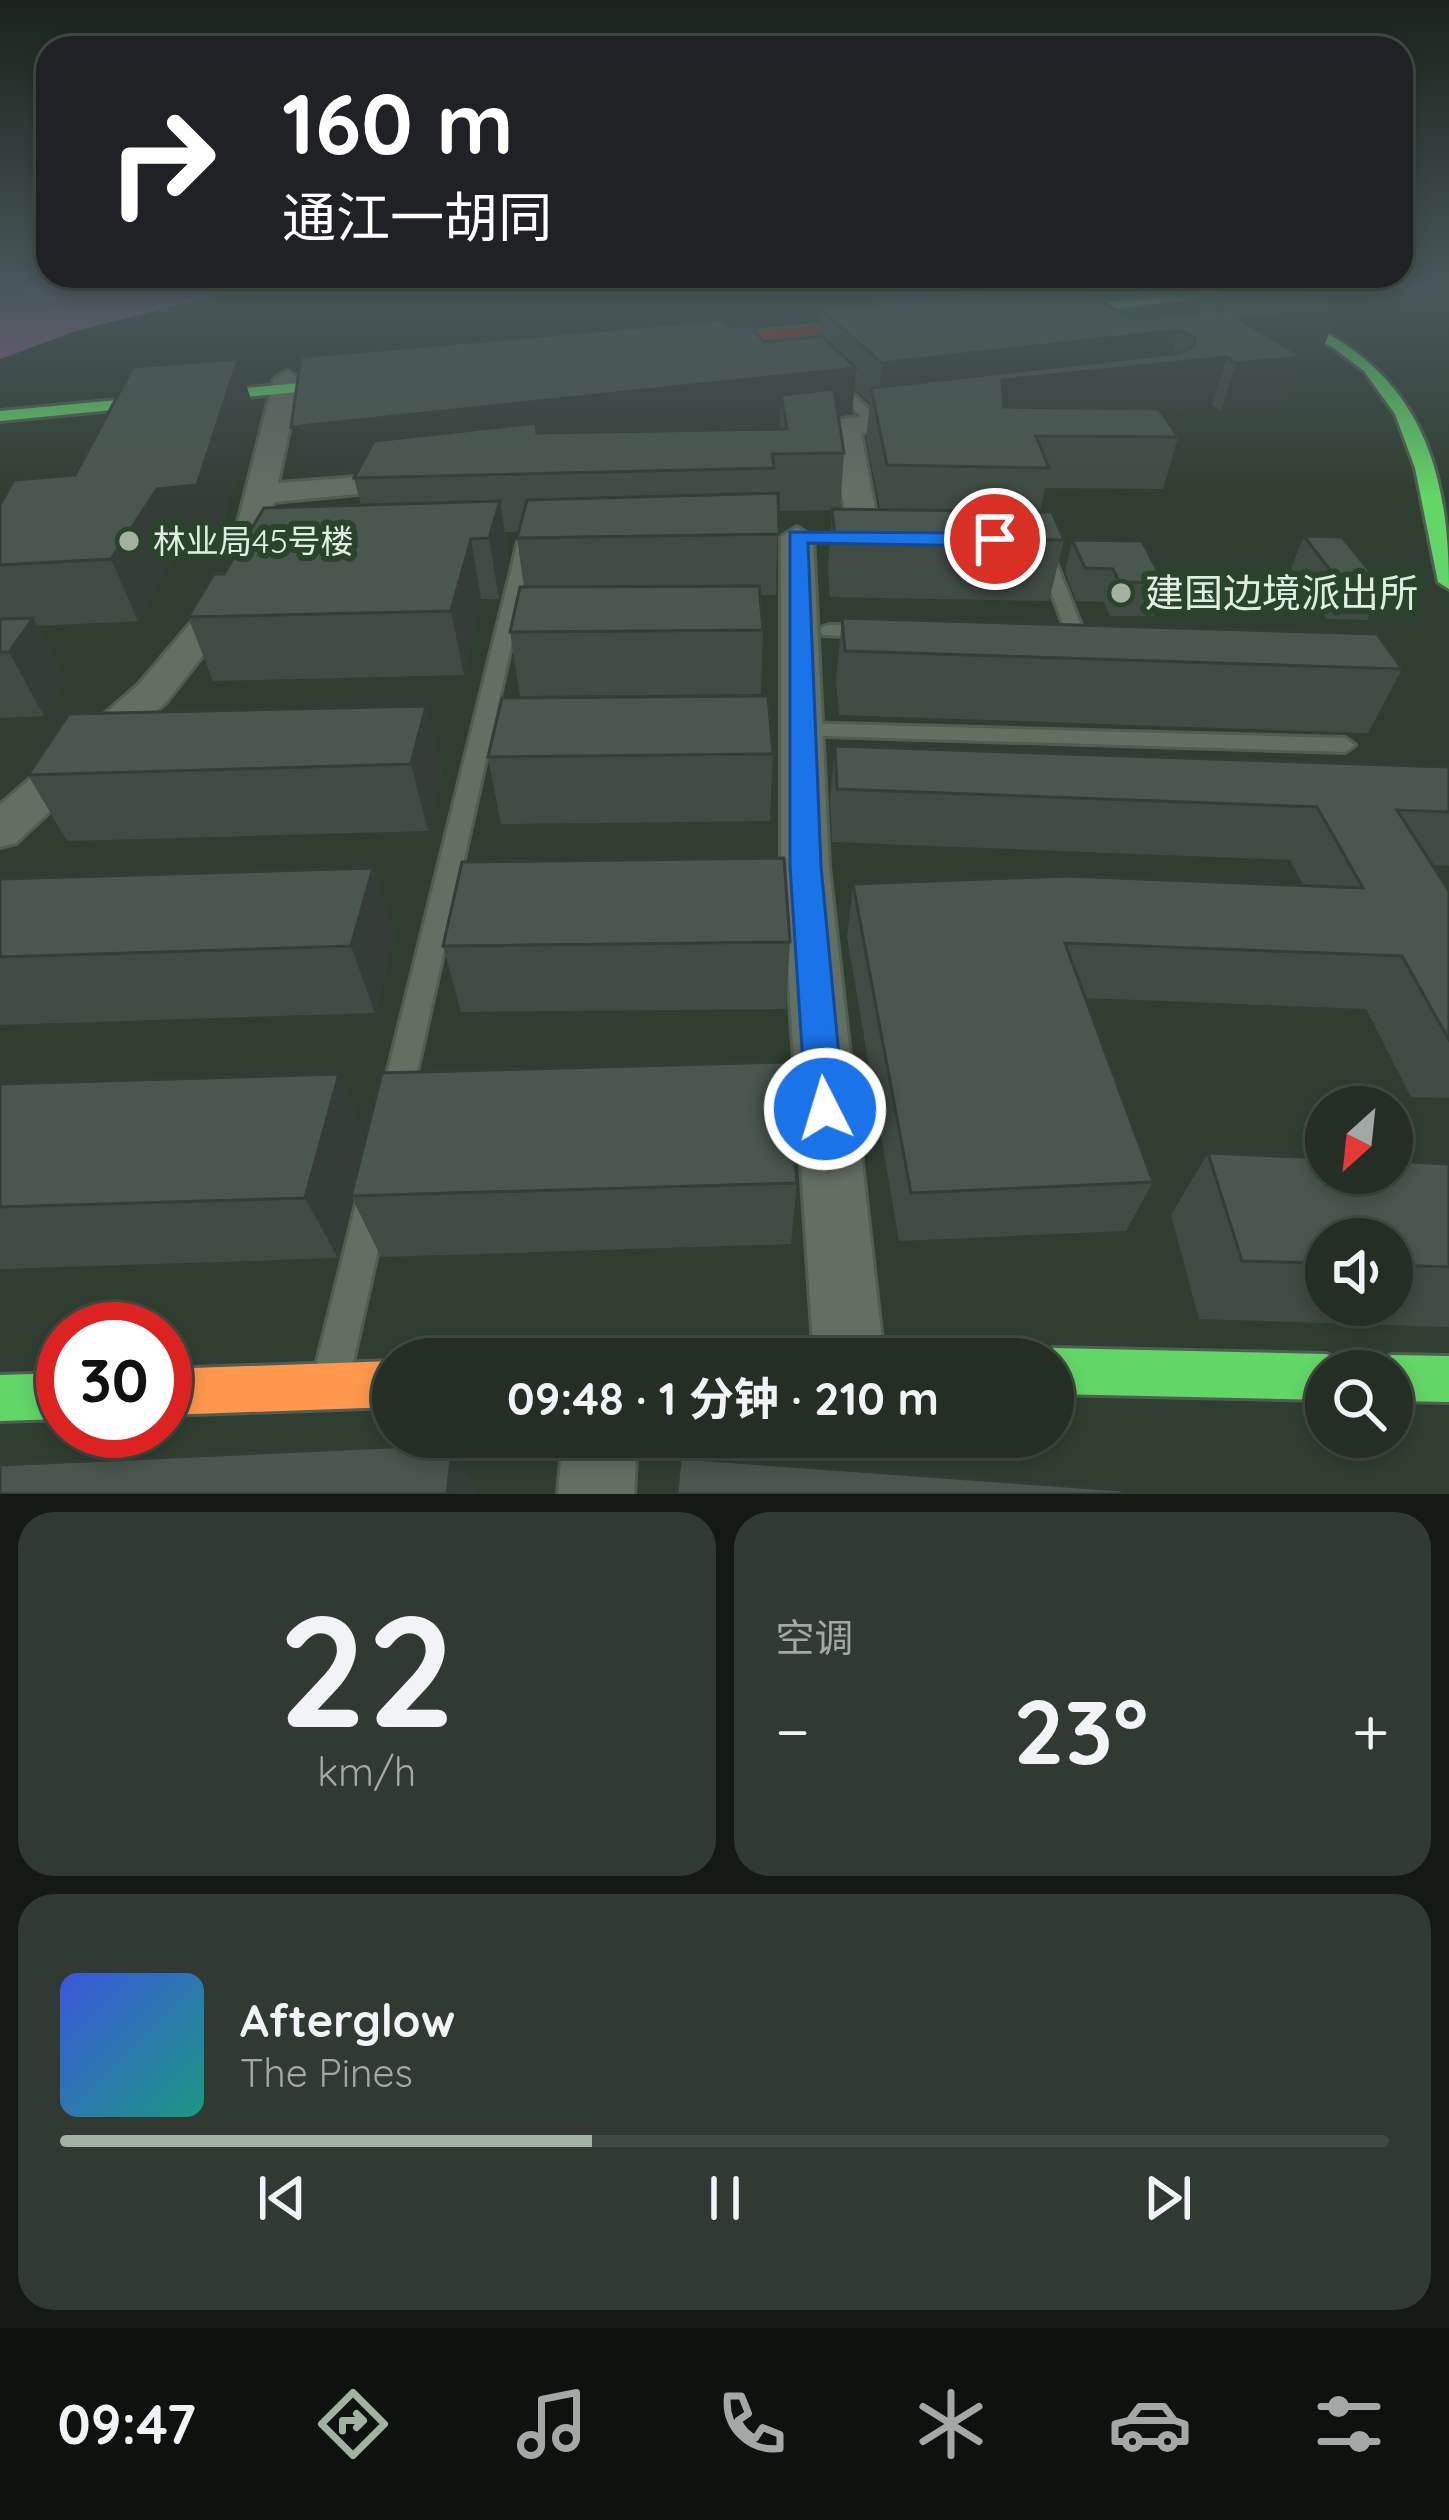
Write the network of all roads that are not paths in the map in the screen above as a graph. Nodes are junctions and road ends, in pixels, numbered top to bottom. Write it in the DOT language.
graph roads {
  1 [pos="1357,360"];
  2 [pos="1371,360"];
  3 [pos="1367,365"];
  4 [pos="415,373"];
  5 [pos="824,373"];
  6 [pos="285,384"];
  7 [pos="0,412"];
  8 [pos="953,413"];
  9 [pos="860,424"];
  10 [pos="754,439"];
  11 [pos="428,479"];
  12 [pos="260,494"];
  13 [pos="864,536"];
  14 [pos="908,537"];
  15 [pos="1028,540"];
  16 [pos="537,542"];
  17 [pos="481,544"];
  18 [pos="1449,582"];
  19 [pos="830,631"];
  20 [pos="897,632"];
  21 [pos="1031,634"];
  22 [pos="800,730"];
  23 [pos="1345,746"];
  24 [pos="0,831"];
  25 [pos="388,1135"];
  26 [pos="377,1181"];
  27 [pos="847,1338"];
  28 [pos="1074,1371"];
  29 [pos="1305,1377"];
  30 [pos="1413,1378"];
  31 [pos="1449,1379"];
  32 [pos="372,1385"];
  33 [pos="329,1386"];
  34 [pos="192,1391"];
  35 [pos="36,1397"];
  36 [pos="0,1398"];
  37 [pos="599,1458"];
  38 [pos="596,1494"];
  1 -- 3 [label="main road"];
  2 -- 3 [label="main road"];
  3 -- 18 [label="main road"];
  4 -- 6 [label="main road"];
  5 -- 9 [label="lane"];
  6 -- 7 [label="main road"];
  6 -- 12 [label="street"];
  8 -- 9 [label="street"];
  9 -- 10 [label="street"];
  9 -- 13 [label="street"];
  11 -- 12 [label="street"];
  12 -- 24 [label="street"];
  13 -- 14 [label="street"];
  13 -- 22 [label="street"];
  15 -- 21 [label="lane"];
  16 -- 17 [label="street"];
  16 -- 25 [label="lane"];
  19 -- 20 [label="lane"];
  22 -- 23 [label="lane"];
  22 -- 27 [label="street"];
  26 -- 33 [label="lane"];
  28 -- 29 [label="main road"];
  30 -- 31 [label="main road"];
  32 -- 33 [label="main road"];
  33 -- 34 [label="main road"];
  35 -- 36 [label="main road"];
  37 -- 38 [label="street"];
}
